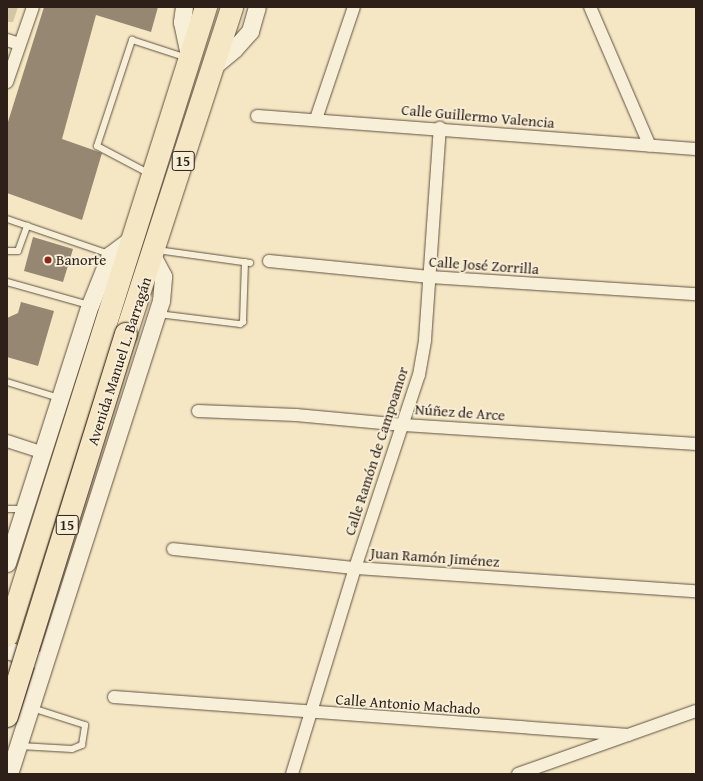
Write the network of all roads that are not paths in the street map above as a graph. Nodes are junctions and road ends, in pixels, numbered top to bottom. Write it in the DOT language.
graph roads {
  1 [pos="33,7"];
  2 [pos="184,7"];
  3 [pos="206,7"];
  4 [pos="232,7"];
  5 [pos="257,7"];
  6 [pos="354,7"];
  7 [pos="590,7"];
  8 [pos="7,40"];
  9 [pos="19,44"];
  10 [pos="190,59"];
  11 [pos="215,65"];
  12 [pos="7,82"];
  13 [pos="257,116"];
  14 [pos="316,119"];
  15 [pos="440,128"];
  16 [pos="650,146"];
  17 [pos="696,149"];
  18 [pos="153,176"];
  19 [pos="7,219"];
  20 [pos="27,226"];
  21 [pos="134,238"];
  22 [pos="7,251"];
  23 [pos="154,253"];
  24 [pos="110,255"];
  25 [pos="269,261"];
  26 [pos="430,277"];
  27 [pos="7,282"];
  28 [pos="696,294"];
  29 [pos="90,305"];
  30 [pos="157,314"];
  31 [pos="7,382"];
  32 [pos="59,399"];
  33 [pos="198,411"];
  34 [pos="404,425"];
  35 [pos="7,441"];
  36 [pos="696,444"];
  37 [pos="41,452"];
  38 [pos="7,509"];
  39 [pos="24,510"];
  40 [pos="173,550"];
  41 [pos="7,563"];
  42 [pos="355,568"];
  43 [pos="696,590"];
  44 [pos="7,636"];
  45 [pos="7,650"];
  46 [pos="46,662"];
  47 [pos="7,697"];
  48 [pos="114,698"];
  49 [pos="20,707"];
  50 [pos="696,711"];
  51 [pos="311,714"];
  52 [pos="629,735"];
  53 [pos="17,746"];
  54 [pos="9,774"];
  55 [pos="292,774"];
  56 [pos="518,774"];
  1 -- 9 [label="street"];
  2 -- 10 [label="street"];
  3 -- 10 [label="highway, Avenida Manuel L. Barragán / 15"];
  4 -- 11 [label="highway, Avenida Manuel L. Barragán / 15"];
  5 -- 11 [label="street"];
  6 -- 14 [label="street"];
  7 -- 16 [label="street"];
  8 -- 9 [label="street"];
  9 -- 12 [label="street"];
  10 -- 18 [label="highway, Avenida Manuel L. Barragán / 15"];
  10 -- 18 [label="lane"];
  11 -- 23 [label="highway, Avenida Manuel L. Barragán / 15"];
  13 -- 14 [label="street, Calle Guillermo Valencia"];
  14 -- 15 [label="street, Calle Guillermo Valencia"];
  15 -- 16 [label="street, Calle Guillermo Valencia"];
  15 -- 26 [label="street, Calle Ramón de Campoamor"];
  16 -- 17 [label="street, Calle Guillermo Valencia"];
  18 -- 21 [label="highway, Avenida Manuel L. Barragán / 15"];
  19 -- 20 [label="lane"];
  20 -- 22 [label="lane"];
  20 -- 24 [label="lane"];
  21 -- 24 [label="street"];
  21 -- 44 [label="highway, Avenida Manuel L. Barragán / 15"];
  23 -- 30 [label="street"];
  23 -- 30 [label="lane"];
  23 -- 49 [label="highway, Avenida Manuel L. Barragán / 15, bridge"];
  24 -- 29 [label="street"];
  25 -- 26 [label="street, Calle José Zorrilla"];
  26 -- 28 [label="street, Calle José Zorrilla"];
  26 -- 34 [label="street, Calle Ramón de Campoamor"];
  27 -- 29 [label="lane"];
  29 -- 32 [label="street"];
  30 -- 46 [label="street"];
  31 -- 32 [label="lane"];
  32 -- 37 [label="street"];
  33 -- 34 [label="street, Núñez de Arce"];
  34 -- 36 [label="street, Núñez de Arce"];
  34 -- 42 [label="street, Calle Ramón de Campoamor"];
  35 -- 37 [label="street"];
  37 -- 39 [label="street"];
  38 -- 39 [label="lane"];
  39 -- 41 [label="street"];
  40 -- 42 [label="street, Juan Ramón Jiménez"];
  42 -- 43 [label="street, Juan Ramón Jiménez"];
  42 -- 51 [label="street, Calle Ramón de Campoamor"];
  45 -- 46 [label="street"];
  46 -- 49 [label="street"];
  47 -- 49 [label="lane"];
  48 -- 51 [label="street, Calle Antonio Machado"];
  49 -- 53 [label="street"];
  49 -- 53 [label="lane"];
  50 -- 52 [label="street, Calle Antonio Machado"];
  51 -- 52 [label="street, Calle Antonio Machado"];
  51 -- 55 [label="street, Calle Ramón de Campoamor"];
  52 -- 56 [label="street"];
  53 -- 54 [label="street"];
}
